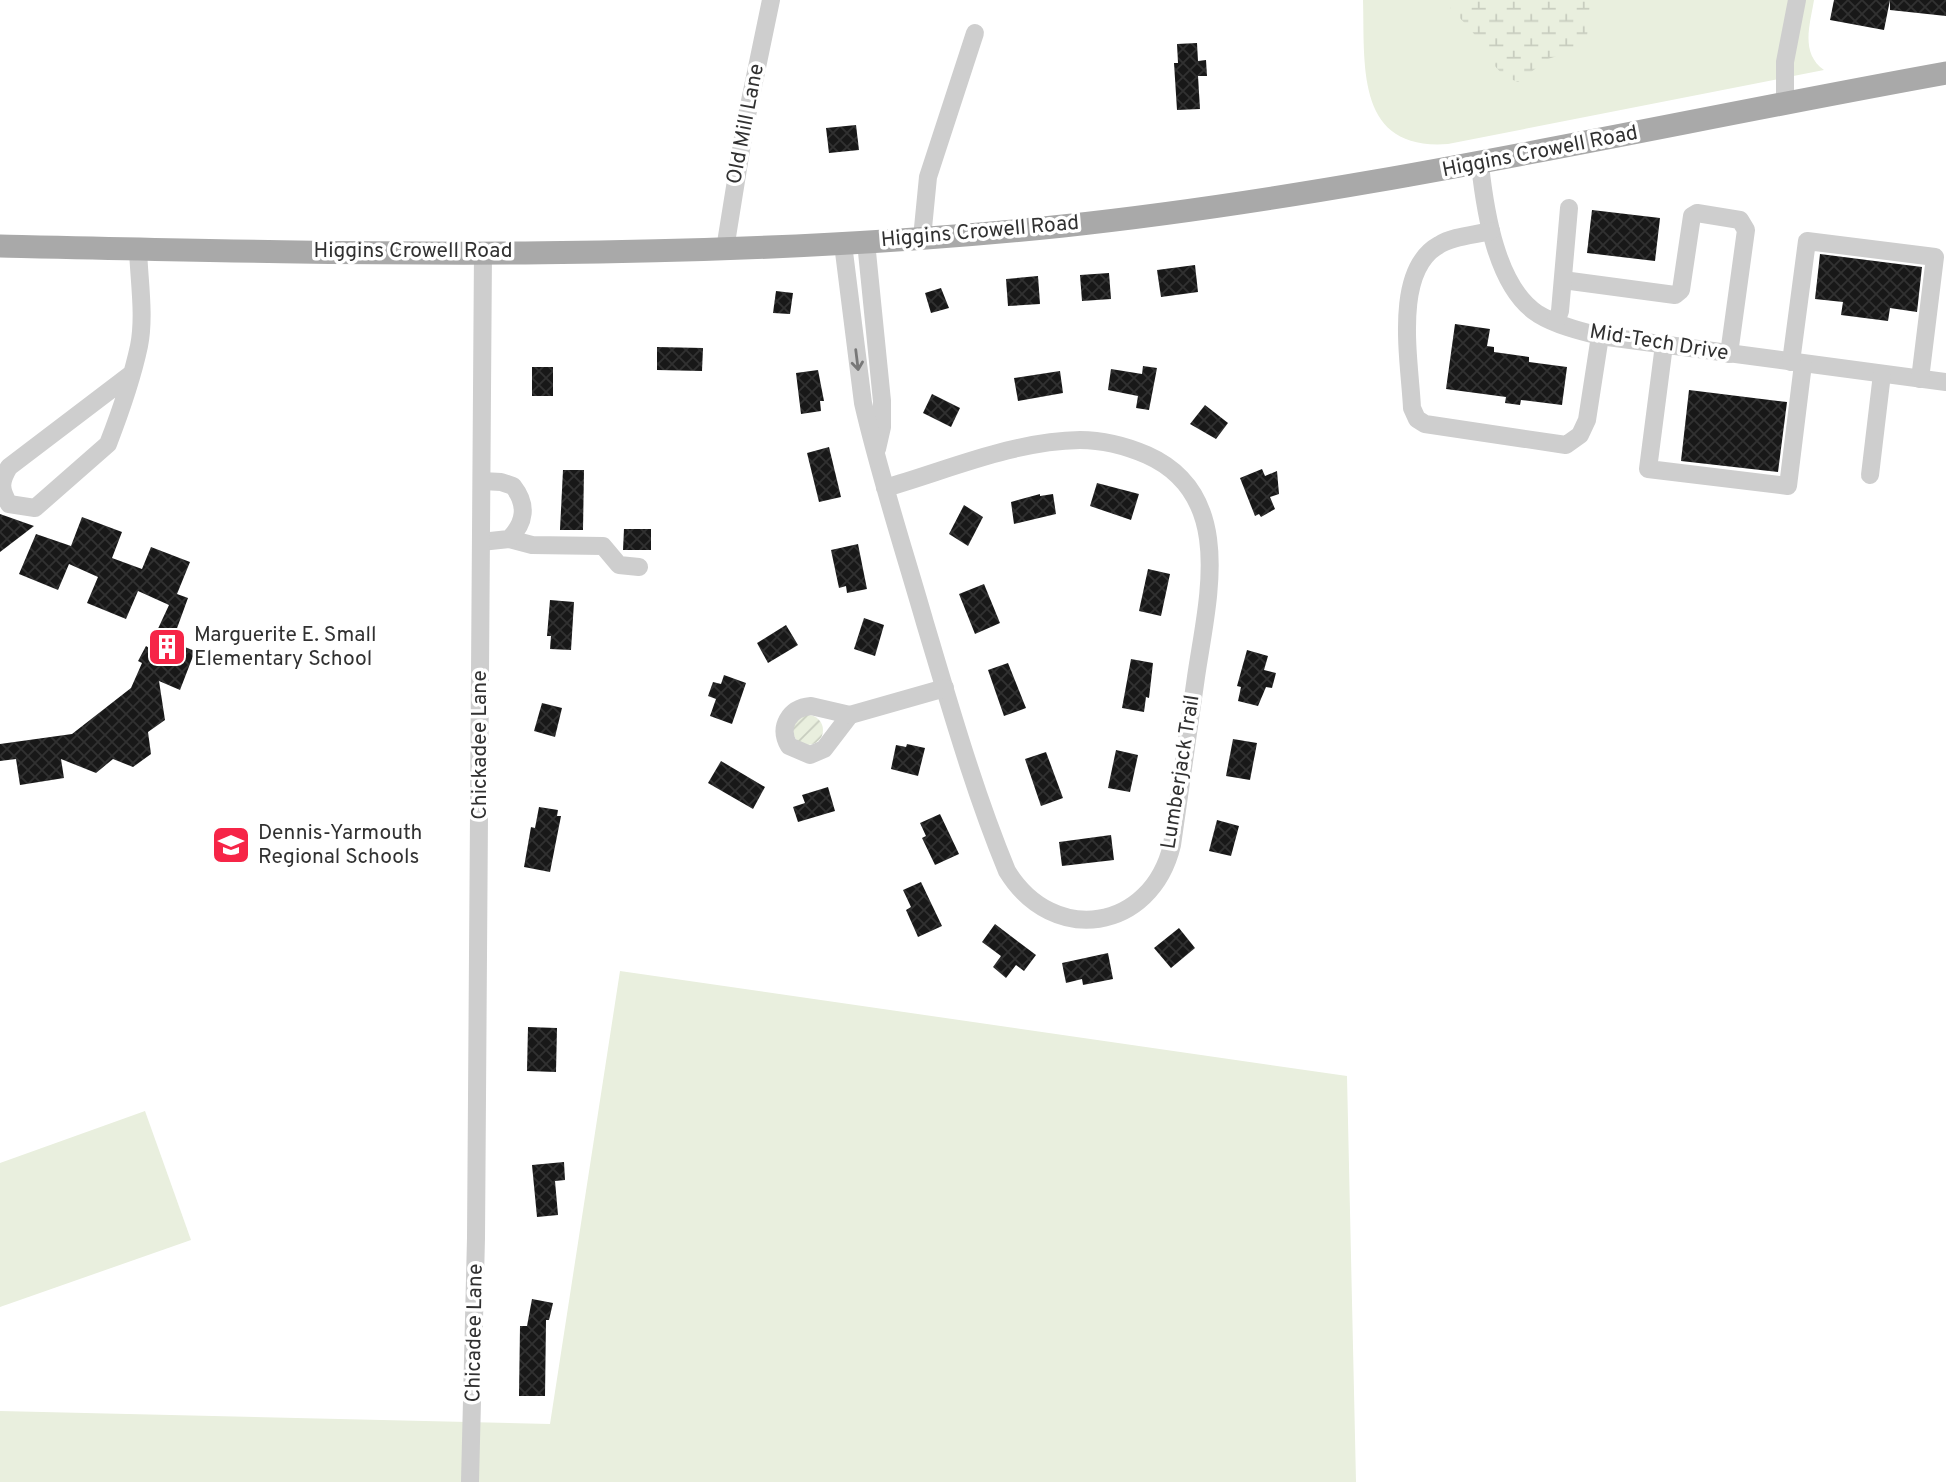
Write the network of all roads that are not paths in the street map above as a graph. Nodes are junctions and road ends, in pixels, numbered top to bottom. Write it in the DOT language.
graph roads {
  1 [pos="771,0"];
  2 [pos="1797,0"];
  3 [pos="975,33"];
  4 [pos="1946,73"];
  5 [pos="1785,103"];
  6 [pos="1480,165"];
  7 [pos="1569,208"];
  8 [pos="1491,231"];
  9 [pos="922,238"];
  10 [pos="866,242"];
  11 [pos="843,244"];
  12 [pos="0,246"];
  13 [pos="138,249"];
  14 [pos="724,249"];
  15 [pos="483,251"];
  16 [pos="1563,280"];
  17 [pos="1556,322"];
  18 [pos="874,329"];
  19 [pos="854,331"];
  20 [pos="1600,336"];
  21 [pos="1664,345"];
  22 [pos="1729,354"];
  23 [pos="1797,363"];
  24 [pos="1882,374"];
  25 [pos="130,375"];
  26 [pos="1920,379"];
  27 [pos="1946,382"];
  28 [pos="876,453"];
  29 [pos="1870,475"];
  30 [pos="482,481"];
  31 [pos="885,488"];
  32 [pos="509,539"];
  33 [pos="481,542"];
  34 [pos="639,568"];
  35 [pos="945,688"];
  36 [pos="850,715"];
  37 [pos="476,1238"];
  38 [pos="470,1482"];
  1 -- 14 [label="street, Old Mill Lane"];
  2 -- 5 [label="street"];
  3 -- 9 [label="street"];
  4 -- 5 [label="main road, Higgins Crowell Road"];
  5 -- 6 [label="main road, Higgins Crowell Road"];
  6 -- 8 [label="street, Mid-Tech Drive"];
  6 -- 9 [label="main road, Higgins Crowell Road"];
  7 -- 16 [label="street"];
  8 -- 17 [label="street, Mid-Tech Drive"];
  8 -- 20 [label="street"];
  9 -- 10 [label="main road, Higgins Crowell Road"];
  10 -- 11 [label="main road, Higgins Crowell Road"];
  10 -- 18 [label="street, Lumberjack Trail"];
  11 -- 14 [label="main road, Higgins Crowell Road"];
  11 -- 19 [label="street, Lumberjack Trail"];
  12 -- 13 [label="main road, Higgins Crowell Road"];
  13 -- 15 [label="main road, Higgins Crowell Road"];
  13 -- 25 [label="street"];
  14 -- 15 [label="main road, Higgins Crowell Road"];
  15 -- 30 [label="street, Chickadee Lane"];
  16 -- 17 [label="street"];
  16 -- 22 [label="street"];
  17 -- 20 [label="street, Mid-Tech Drive"];
  18 -- 19 [label="street"];
  18 -- 28 [label="street, Lumberjack Trail"];
  19 -- 28 [label="street, Lumberjack Trail, one-way"];
  20 -- 21 [label="street, Mid-Tech Drive"];
  21 -- 22 [label="street, Mid-Tech Drive"];
  21 -- 23 [label="street"];
  22 -- 23 [label="street, Mid-Tech Drive"];
  23 -- 24 [label="street, Mid-Tech Drive"];
  23 -- 26 [label="street"];
  24 -- 26 [label="street, Mid-Tech Drive"];
  24 -- 29 [label="street"];
  25 -- 25 [label="street"];
  26 -- 27 [label="street, Mid-Tech Drive"];
  28 -- 31 [label="street, Lumberjack Trail"];
  30 -- 32 [label="street"];
  30 -- 33 [label="street, Chickadee Lane"];
  31 -- 35 [label="street, Lumberjack Trail"];
  31 -- 35 [label="street, Lumberjack Trail"];
  32 -- 33 [label="street"];
  32 -- 34 [label="street"];
  33 -- 37 [label="street, Chickadee Lane"];
  35 -- 36 [label="street"];
  37 -- 38 [label="street, Chicadee Lane"];
}
